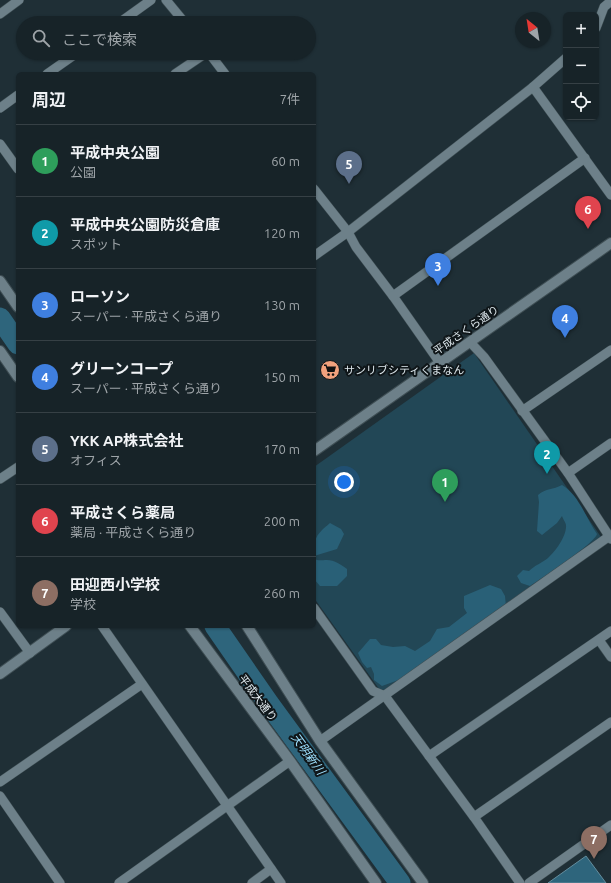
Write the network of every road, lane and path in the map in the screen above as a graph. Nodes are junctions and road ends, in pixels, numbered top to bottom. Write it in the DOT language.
graph roads {
  1 [pos="19,0"];
  2 [pos="151,0"];
  3 [pos="166,0"];
  4 [pos="611,1"];
  5 [pos="0,14"];
  6 [pos="129,16"];
  7 [pos="179,16"];
  8 [pos="599,20"];
  9 [pos="67,60"];
  10 [pos="196,60"];
  11 [pos="213,60"];
  12 [pos="563,61"];
  13 [pos="50,72"];
  14 [pos="178,72"];
  15 [pos="223,72"];
  16 [pos="533,87"];
  17 [pos="16,96"];
  18 [pos="0,108"];
  19 [pos="0,144"];
  20 [pos="585,158"];
  21 [pos="16,166"];
  22 [pos="316,192"];
  23 [pos="611,195"];
  24 [pos="348,232"];
  25 [pos="611,243"];
  26 [pos="316,255"];
  27 [pos="0,281"];
  28 [pos="393,296"];
  29 [pos="16,304"];
  30 [pos="470,342"];
  31 [pos="611,350"];
  32 [pos="0,351"];
  33 [pos="440,363"];
  34 [pos="16,375"];
  35 [pos="522,411"];
  36 [pos="611,443"];
  37 [pos="316,450"];
  38 [pos="16,468"];
  39 [pos="568,473"];
  40 [pos="0,479"];
  41 [pos="610,537"];
  42 [pos="316,611"];
  43 [pos="0,612"];
  44 [pos="63,628"];
  45 [pos="103,628"];
  46 [pos="191,628"];
  47 [pos="248,628"];
  48 [pos="611,631"];
  49 [pos="599,640"];
  50 [pos="30,653"];
  51 [pos="611,657"];
  52 [pos="0,674"];
  53 [pos="142,684"];
  54 [pos="385,696"];
  55 [pos="611,722"];
  56 [pos="320,741"];
  57 [pos="429,756"];
  58 [pos="290,761"];
  59 [pos="0,782"];
  60 [pos="0,796"];
  61 [pos="227,807"];
  62 [pos="474,817"];
  63 [pos="611,825"];
  64 [pos="271,869"];
  65 [pos="60,883"];
  66 [pos="118,883"];
  67 [pos="252,883"];
  68 [pos="281,883"];
  69 [pos="376,883"];
  70 [pos="423,883"];
  71 [pos="520,883"];
  72 [pos="528,883"];
  1 -- 5 [label="street"];
  2 -- 6 [label="street"];
  3 -- 7 [label="street"];
  4 -- 8 [label="street"];
  9 -- 13 [label="street"];
  10 -- 14 [label="street"];
  11 -- 15 [label="street"];
  12 -- 16 [label="street"];
  16 -- 20 [label="street"];
  16 -- 24 [label="street"];
  17 -- 18 [label="street"];
  19 -- 21 [label="street"];
  20 -- 23 [label="street"];
  20 -- 28 [label="street"];
  22 -- 24 [label="street"];
  24 -- 26 [label="street"];
  24 -- 28 [label="street"];
  25 -- 30 [label="street, 平成さくら通り"];
  27 -- 29 [label="street"];
  28 -- 33 [label="street"];
  30 -- 33 [label="street, 平成さくら通り"];
  30 -- 35 [label="street"];
  31 -- 35 [label="street"];
  32 -- 34 [label="street"];
  33 -- 37 [label="street, 平成さくら通り"];
  35 -- 39 [label="street"];
  36 -- 39 [label="street"];
  38 -- 40 [label="street"];
  39 -- 41 [label="street"];
  41 -- 54 [label="street"];
  42 -- 54 [label="street"];
  43 -- 50 [label="street"];
  44 -- 50 [label="street"];
  45 -- 53 [label="street"];
  46 -- 58 [label="street, 平成大通り"];
  47 -- 56 [label="street"];
  48 -- 49 [label="street"];
  49 -- 51 [label="street"];
  49 -- 57 [label="street"];
  50 -- 52 [label="street"];
  53 -- 59 [label="street"];
  53 -- 61 [label="street"];
  54 -- 56 [label="street"];
  54 -- 57 [label="street"];
  55 -- 62 [label="street"];
  56 -- 70 [label="street"];
  57 -- 62 [label="street"];
  58 -- 61 [label="street"];
  58 -- 69 [label="street, 平成大通り"];
  60 -- 65 [label="street"];
  61 -- 64 [label="street"];
  61 -- 66 [label="street"];
  62 -- 71 [label="street"];
  63 -- 72 [label="street"];
  64 -- 67 [label="street"];
  64 -- 68 [label="street"];
}
